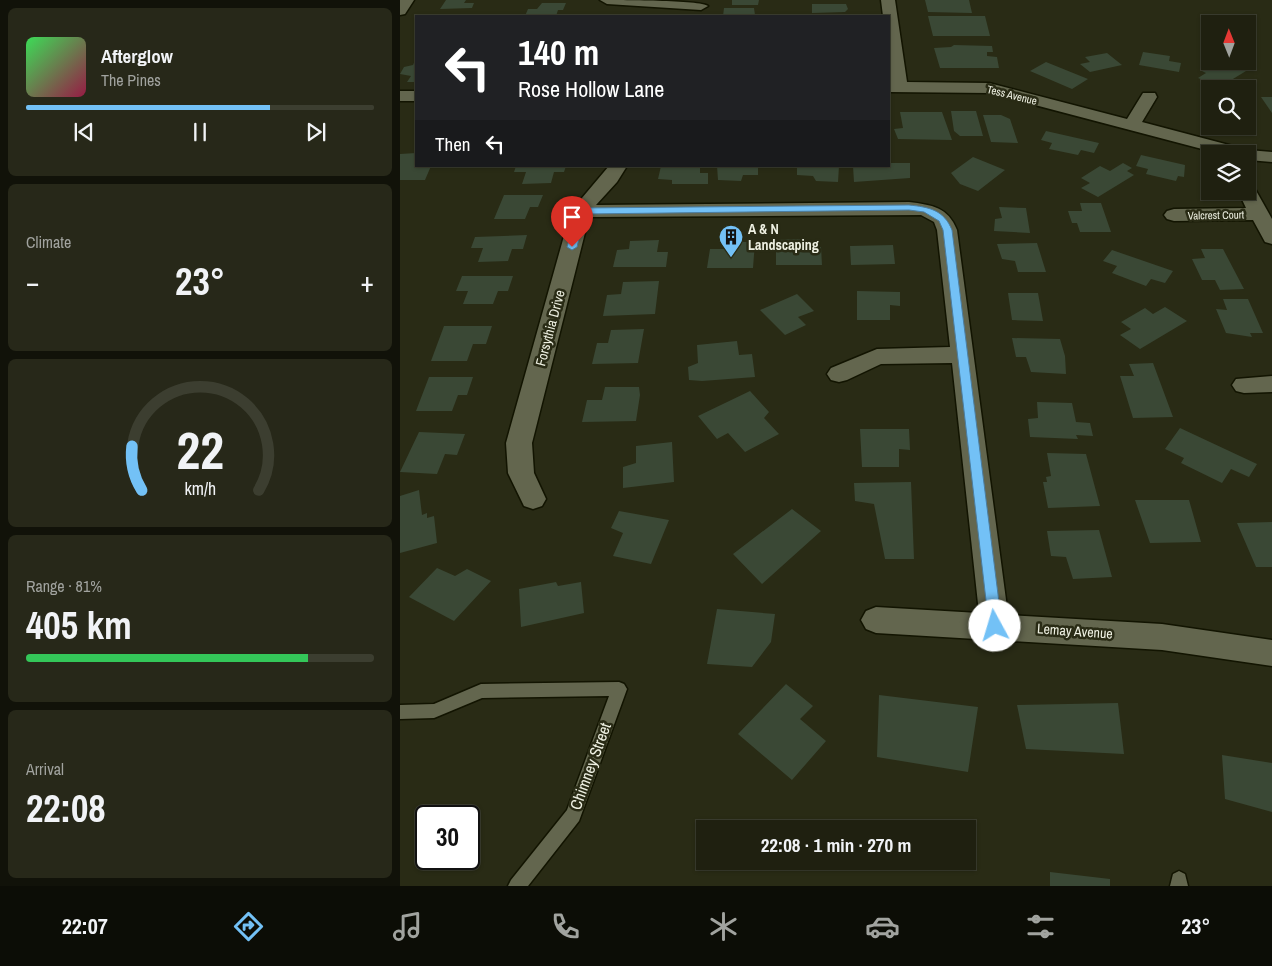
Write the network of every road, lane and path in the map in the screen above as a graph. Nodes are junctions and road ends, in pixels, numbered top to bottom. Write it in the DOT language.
graph roads {
  1 [pos="407,0"];
  2 [pos="607,0"];
  3 [pos="888,0"];
  4 [pos="703,3"];
  5 [pos="400,11"];
  6 [pos="689,15"];
  7 [pos="889,15"];
  8 [pos="890,29"];
  9 [pos="894,87"];
  10 [pos="400,96"];
  11 [pos="415,96"];
  12 [pos="1149,97"];
  13 [pos="1131,126"];
  14 [pos="1206,145"];
  15 [pos="1256,155"];
  16 [pos="1272,157"];
  17 [pos="617,167"];
  18 [pos="1252,200"];
  19 [pos="582,211"];
  20 [pos="1259,214"];
  21 [pos="1174,215"];
  22 [pos="1272,238"];
  23 [pos="962,355"];
  24 [pos="838,374"];
  25 [pos="1272,384"];
  26 [pos="1244,385"];
  27 [pos="533,499"];
  28 [pos="876,620"];
  29 [pos="995,626"];
  30 [pos="1272,652"];
  31 [pos="400,712"];
  32 [pos="517,886"];
  1 -- 5 [label="street"];
  2 -- 4 [label="street"];
  3 -- 7 [label="street"];
  4 -- 6 [label="street"];
  8 -- 9 [label="street"];
  9 -- 13 [label="street, Tess Avenue"];
  10 -- 11 [label="street"];
  12 -- 13 [label="street"];
  13 -- 14 [label="street, Tess Avenue"];
  15 -- 16 [label="street, Tess Avenue"];
  17 -- 19 [label="street, Forsythia Drive"];
  18 -- 20 [label="street"];
  19 -- 23 [label="street"];
  19 -- 27 [label="street, Forsythia Drive"];
  20 -- 21 [label="street, Valcrest Court"];
  20 -- 22 [label="street"];
  23 -- 24 [label="street"];
  23 -- 29 [label="street"];
  25 -- 26 [label="street"];
  28 -- 29 [label="street, Lemay Avenue"];
  29 -- 30 [label="street, Lemay Avenue"];
  31 -- 32 [label="lane, Chimney Street"];
}
